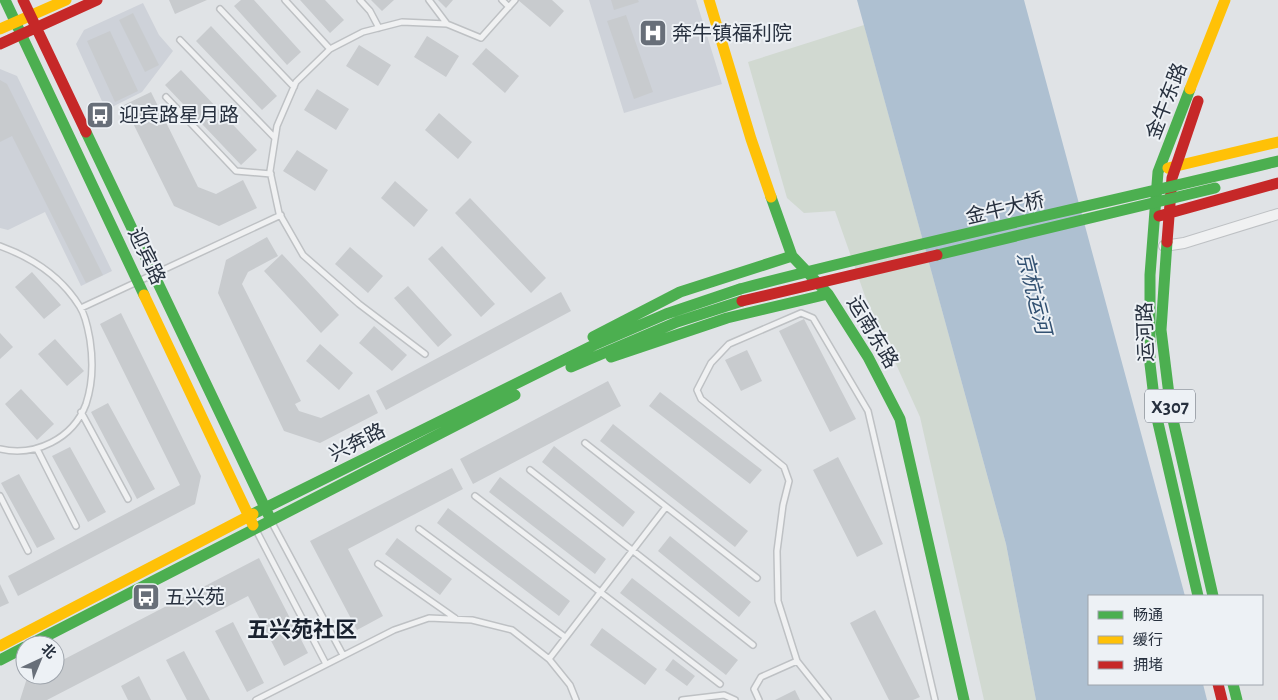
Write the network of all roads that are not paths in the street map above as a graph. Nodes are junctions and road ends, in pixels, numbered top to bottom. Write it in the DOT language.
graph roads {
  1 [pos="5,0"];
  2 [pos="24,0"];
  3 [pos="66,0"];
  4 [pos="97,0"];
  5 [pos="285,0"];
  6 [pos="360,0"];
  7 [pos="429,0"];
  8 [pos="502,0"];
  9 [pos="514,0"];
  10 [pos="710,0"];
  11 [pos="1225,0"];
  12 [pos="1235,0"];
  13 [pos="509,7"];
  14 [pos="220,9"];
  15 [pos="31,16"];
  16 [pos="15,22"];
  17 [pos="447,24"];
  18 [pos="36,27"];
  19 [pos="379,28"];
  20 [pos="0,29"];
  21 [pos="21,34"];
  22 [pos="180,40"];
  23 [pos="0,44"];
  24 [pos="330,49"];
  25 [pos="294,87"];
  26 [pos="166,97"];
  27 [pos="275,138"];
  28 [pos="1278,142"];
  29 [pos="1278,148"];
  30 [pos="1278,161"];
  31 [pos="1175,169"];
  32 [pos="1158,172"];
  33 [pos="1278,172"];
  34 [pos="271,174"];
  35 [pos="1278,183"];
  36 [pos="1278,188"];
  37 [pos="1169,214"];
  38 [pos="1278,214"];
  39 [pos="281,215"];
  40 [pos="1154,218"];
  41 [pos="0,246"];
  42 [pos="1166,246"];
  43 [pos="1152,247"];
  44 [pos="792,256"];
  45 [pos="154,275"];
  46 [pos="138,283"];
  47 [pos="740,289"];
  48 [pos="828,294"];
  49 [pos="82,308"];
  50 [pos="425,354"];
  51 [pos="563,366"];
  52 [pos="81,412"];
  53 [pos="585,443"];
  54 [pos="0,449"];
  55 [pos="37,449"];
  56 [pos="530,470"];
  57 [pos="0,496"];
  58 [pos="475,496"];
  59 [pos="128,499"];
  60 [pos="666,507"];
  61 [pos="265,508"];
  62 [pos="249,516"];
  63 [pos="271,520"];
  64 [pos="76,526"];
  65 [pos="255,528"];
  66 [pos="419,529"];
  67 [pos="633,550"];
  68 [pos="28,551"];
  69 [pos="378,564"];
  70 [pos="757,578"];
  71 [pos="600,592"];
  72 [pos="1198,595"];
  73 [pos="1213,595"];
  74 [pos="455,619"];
  75 [pos="48,635"];
  76 [pos="565,638"];
  77 [pos="753,644"];
  78 [pos="0,646"];
  79 [pos="15,652"];
  80 [pos="343,655"];
  81 [pos="549,659"];
  82 [pos="0,660"];
  83 [pos="797,661"];
  84 [pos="326,664"];
  85 [pos="720,684"];
  86 [pos="1218,685"];
  87 [pos="1233,685"];
  88 [pos="256,700"];
  89 [pos="576,700"];
  90 [pos="682,700"];
  91 [pos="689,700"];
  92 [pos="735,700"];
  93 [pos="759,700"];
  94 [pos="828,700"];
  95 [pos="934,700"];
  96 [pos="964,700"];
  97 [pos="1222,700"];
  98 [pos="1237,700"];
  1 -- 16 [label="main road, 迎宾路"];
  2 -- 15 [label="main road, 迎宾路"];
  3 -- 15 [label="main road"];
  4 -- 18 [label="main road"];
  5 -- 24 [label="lane"];
  6 -- 19 [label="lane"];
  7 -- 17 [label="lane"];
  8 -- 13 [label="lane"];
  9 -- 13 [label="lane"];
  10 -- 44 [label="main road, 运南东路"];
  11 -- 32 [label="main road, 金牛东路 / X307"];
  12 -- 31 [label="main road, 金牛东路 / X307"];
  13 -- 17 [label="lane"];
  14 -- 25 [label="lane"];
  15 -- 16 [label="main road"];
  15 -- 18 [label="main road, 迎宾路"];
  16 -- 20 [label="main road"];
  16 -- 21 [label="main road, 迎宾路"];
  17 -- 19 [label="lane"];
  18 -- 21 [label="main road"];
  18 -- 45 [label="main road, 迎宾路"];
  19 -- 24 [label="lane"];
  21 -- 23 [label="main road"];
  21 -- 46 [label="main road, 迎宾路"];
  22 -- 27 [label="lane"];
  24 -- 25 [label="lane"];
  25 -- 27 [label="lane"];
  26 -- 34 [label="lane"];
  27 -- 34 [label="lane"];
  28 -- 31 [label="main road"];
  29 -- 31 [label="main road"];
  30 -- 47 [label="main road, 金牛大桥, bridge"];
  31 -- 32 [label="main road"];
  31 -- 37 [label="main road, 金牛东路 / X307"];
  32 -- 40 [label="main road, 金牛东路 / X307"];
  33 -- 51 [label="main road, 金牛大桥, bridge"];
  34 -- 39 [label="lane"];
  35 -- 37 [label="main road"];
  36 -- 37 [label="main road"];
  37 -- 40 [label="main road"];
  37 -- 42 [label="main road, 运河路 / X307"];
  38 -- 42 [label="street"];
  39 -- 45 [label="lane"];
  39 -- 50 [label="lane"];
  40 -- 43 [label="main road, 运河路 / X307"];
  41 -- 49 [label="lane"];
  42 -- 43 [label="street"];
  42 -- 73 [label="main road, 运河路 / X307"];
  43 -- 72 [label="main road, 运河路 / X307"];
  44 -- 48 [label="main road, 运南东路"];
  44 -- 51 [label="main road"];
  45 -- 46 [label="lane"];
  45 -- 61 [label="main road, 迎宾路"];
  46 -- 49 [label="lane"];
  46 -- 62 [label="main road, 迎宾路"];
  47 -- 51 [label="main road, 兴奔路"];
  48 -- 51 [label="main road"];
  48 -- 96 [label="main road, 运南东路"];
  49 -- 52 [label="lane"];
  51 -- 61 [label="main road, 兴奔路"];
  51 -- 63 [label="main road"];
  52 -- 55 [label="lane"];
  52 -- 59 [label="lane"];
  53 -- 60 [label="lane"];
  54 -- 55 [label="lane"];
  55 -- 64 [label="lane"];
  56 -- 67 [label="lane"];
  57 -- 68 [label="lane"];
  58 -- 71 [label="lane"];
  60 -- 67 [label="lane"];
  60 -- 70 [label="lane"];
  61 -- 62 [label="main road, 兴奔路"];
  61 -- 63 [label="main road, 迎宾路"];
  62 -- 65 [label="main road, 迎宾路"];
  62 -- 78 [label="main road, 兴奔路"];
  63 -- 65 [label="main road"];
  63 -- 80 [label="lane"];
  65 -- 75 [label="main road"];
  65 -- 84 [label="lane"];
  66 -- 76 [label="lane"];
  67 -- 71 [label="lane"];
  67 -- 77 [label="lane"];
  69 -- 74 [label="lane"];
  71 -- 76 [label="lane"];
  71 -- 85 [label="lane"];
  74 -- 80 [label="lane"];
  74 -- 81 [label="lane"];
  76 -- 81 [label="lane"];
  79 -- 82 [label="main road"];
  80 -- 84 [label="lane"];
  81 -- 89 [label="lane"];
  83 -- 93 [label="lane"];
  83 -- 94 [label="lane"];
  83 -- 95 [label="lane"];
  84 -- 88 [label="lane"];
  86 -- 97 [label="main road"];
  87 -- 98 [label="main road"];
  90 -- 91 [label="lane"];
  91 -- 92 [label="lane"];
}
